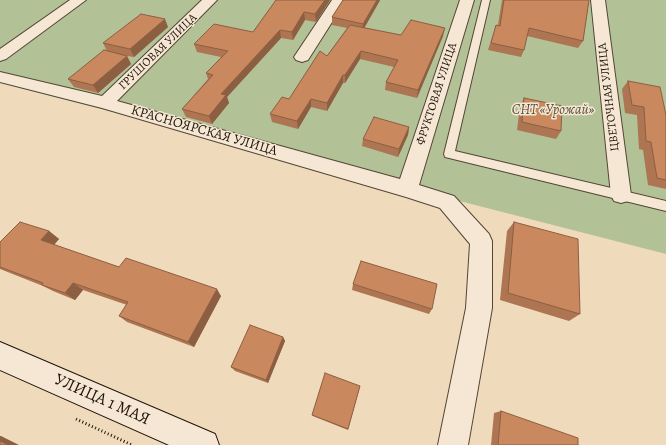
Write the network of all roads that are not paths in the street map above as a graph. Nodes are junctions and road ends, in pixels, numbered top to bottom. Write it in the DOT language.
graph roads {
  1 [pos="79,0"];
  2 [pos="210,0"];
  3 [pos="339,0"];
  4 [pos="468,0"];
  5 [pos="486,0"];
  6 [pos="598,0"];
  7 [pos="0,56"];
  8 [pos="302,56"];
  9 [pos="0,77"];
  10 [pos="105,103"];
  11 [pos="407,189"];
  12 [pos="621,194"];
  13 [pos="666,206"];
  14 [pos="0,356"];
  15 [pos="204,445"];
  16 [pos="453,445"];
  1 -- 7 [label="street"];
  2 -- 10 [label="street, ГРУШОВАЯ УЛИЦА"];
  3 -- 8 [label="street"];
  4 -- 11 [label="street, ФРУКТОВАЯ УЛИЦА"];
  5 -- 12 [label="lane"];
  6 -- 12 [label="street, ЦВЕТОЧНАЯ УЛИЦА"];
  9 -- 10 [label="street, КРАСНОЯРСКАЯ УЛИЦА"];
  10 -- 11 [label="street, КРАСНОЯРСКАЯ УЛИЦА"];
  11 -- 16 [label="street, КРАСНОЯРСКАЯ УЛИЦА"];
  12 -- 13 [label="lane"];
  14 -- 15 [label="street, УЛИЦА 1 МАЯ"];
}
